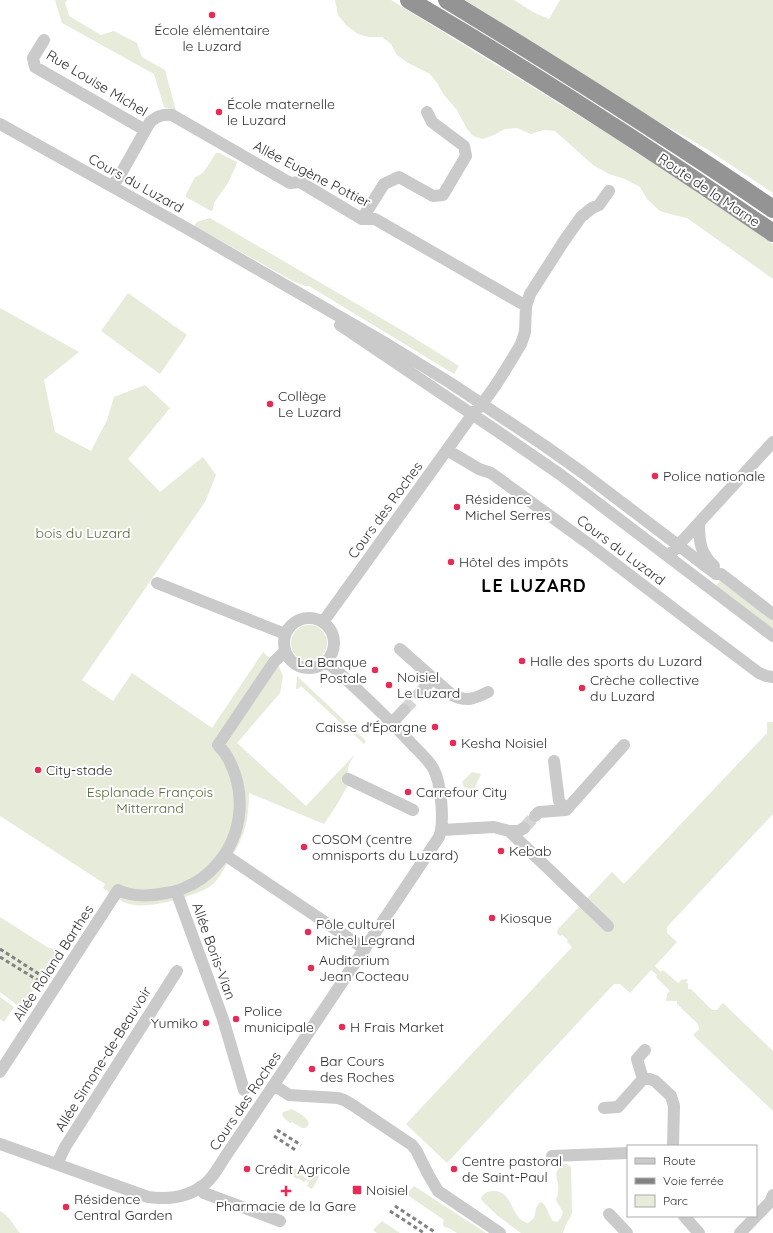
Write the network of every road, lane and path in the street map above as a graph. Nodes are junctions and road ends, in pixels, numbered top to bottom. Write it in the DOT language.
graph roads {
  1 [pos="409,0"];
  2 [pos="447,0"];
  3 [pos="44,40"];
  4 [pos="427,112"];
  5 [pos="0,124"];
  6 [pos="145,130"];
  7 [pos="112,186"];
  8 [pos="609,191"];
  9 [pos="773,209"];
  10 [pos="362,219"];
  11 [pos="773,233"];
  12 [pos="257,270"];
  13 [pos="526,306"];
  14 [pos="482,404"];
  15 [pos="472,415"];
  16 [pos="773,442"];
  17 [pos="447,450"];
  18 [pos="699,523"];
  19 [pos="678,545"];
  20 [pos="669,557"];
  21 [pos="721,574"];
  22 [pos="157,583"];
  23 [pos="773,614"];
  24 [pos="323,622"];
  25 [pos="285,634"];
  26 [pos="773,636"];
  27 [pos="400,649"];
  28 [pos="285,651"];
  29 [pos="326,661"];
  30 [pos="773,677"];
  31 [pos="433,678"];
  32 [pos="488,692"];
  33 [pos="419,694"];
  34 [pos="404,710"];
  35 [pos="392,723"];
  36 [pos="624,746"];
  37 [pos="554,761"];
  38 [pos="348,779"];
  39 [pos="413,810"];
  40 [pos="566,810"];
  41 [pos="535,816"];
  42 [pos="524,828"];
  43 [pos="442,830"];
  44 [pos="509,831"];
  45 [pos="225,854"];
  46 [pos="176,891"];
  47 [pos="608,926"];
  48 [pos="365,949"];
  49 [pos="177,971"];
  50 [pos="644,1050"];
  51 [pos="0,1072"];
  52 [pos="643,1079"];
  53 [pos="274,1085"];
  54 [pos="244,1090"];
  55 [pos="604,1108"];
  56 [pos="0,1144"];
  57 [pos="673,1145"];
  58 [pos="627,1153"];
  59 [pos="552,1156"];
  60 [pos="57,1164"];
  61 [pos="200,1187"];
  62 [pos="773,1194"];
  63 [pos="609,1214"];
  64 [pos="757,1215"];
  65 [pos="685,1217"];
  66 [pos="755,1217"];
  67 [pos="280,1221"];
  68 [pos="500,1233"];
  69 [pos="627,1233"];
  70 [pos="699,1233"];
  71 [pos="740,1233"];
  1 -- 11 [label="highway, Route de la Marne"];
  2 -- 9 [label="highway, Route de la Marne"];
  3 -- 6 [label="street, Rue Louise Michel"];
  4 -- 10 [label="street"];
  5 -- 7 [label="street, Cours du Luzard"];
  6 -- 7 [label="street, Allée Eugène Pottier"];
  6 -- 10 [label="street, Allée Eugène Pottier"];
  7 -- 12 [label="street, Cours du Luzard"];
  8 -- 13 [label="street"];
  10 -- 13 [label="street, Allée Eugène Pottier"];
  12 -- 14 [label="street, Cours du Luzard"];
  12 -- 15 [label="street, Cours du Luzard"];
  13 -- 14 [label="street"];
  14 -- 15 [label="street"];
  14 -- 19 [label="street, Cours du Luzard"];
  15 -- 17 [label="street, Cours des Roches"];
  15 -- 20 [label="street, Cours du Luzard"];
  16 -- 18 [label="street"];
  17 -- 24 [label="street, Cours des Roches"];
  17 -- 30 [label="street, Cours du Luzard"];
  18 -- 19 [label="street"];
  18 -- 21 [label="street"];
  19 -- 20 [label="street"];
  19 -- 21 [label="street, Cours du Luzard"];
  20 -- 26 [label="street, Cours du Luzard"];
  21 -- 23 [label="street, Cours du Luzard"];
  22 -- 25 [label="street"];
  24 -- 25 [label="street"];
  24 -- 29 [label="street"];
  25 -- 28 [label="street"];
  27 -- 31 [label="street"];
  28 -- 29 [label="street"];
  28 -- 45 [label="street"];
  29 -- 35 [label="street"];
  31 -- 32 [label="street"];
  31 -- 33 [label="street"];
  34 -- 35 [label="street"];
  35 -- 43 [label="street"];
  36 -- 40 [label="street"];
  37 -- 40 [label="street"];
  38 -- 39 [label="street"];
  40 -- 41 [label="street"];
  42 -- 44 [label="street"];
  43 -- 44 [label="street"];
  43 -- 48 [label="street, Cours des Roches"];
  44 -- 47 [label="street"];
  45 -- 46 [label="street"];
  45 -- 48 [label="street"];
  46 -- 51 [label="street, Allée Roland Barthes"];
  46 -- 54 [label="street, Allée Boris-Vian"];
  48 -- 53 [label="street, Cours des Roches"];
  49 -- 60 [label="street, Allée Simone-de-Beauvoir"];
  50 -- 52 [label="street"];
  52 -- 55 [label="street"];
  52 -- 57 [label="street"];
  53 -- 61 [label="street, Cours des Roches"];
  53 -- 68 [label="street"];
  56 -- 60 [label="street, Cours des Roches"];
  58 -- 59 [label="street"];
  60 -- 61 [label="street, Cours des Roches"];
  61 -- 67 [label="street"];
  62 -- 64 [label="street"];
  63 -- 69 [label="street"];
  65 -- 70 [label="street"];
  66 -- 71 [label="street"];
}
